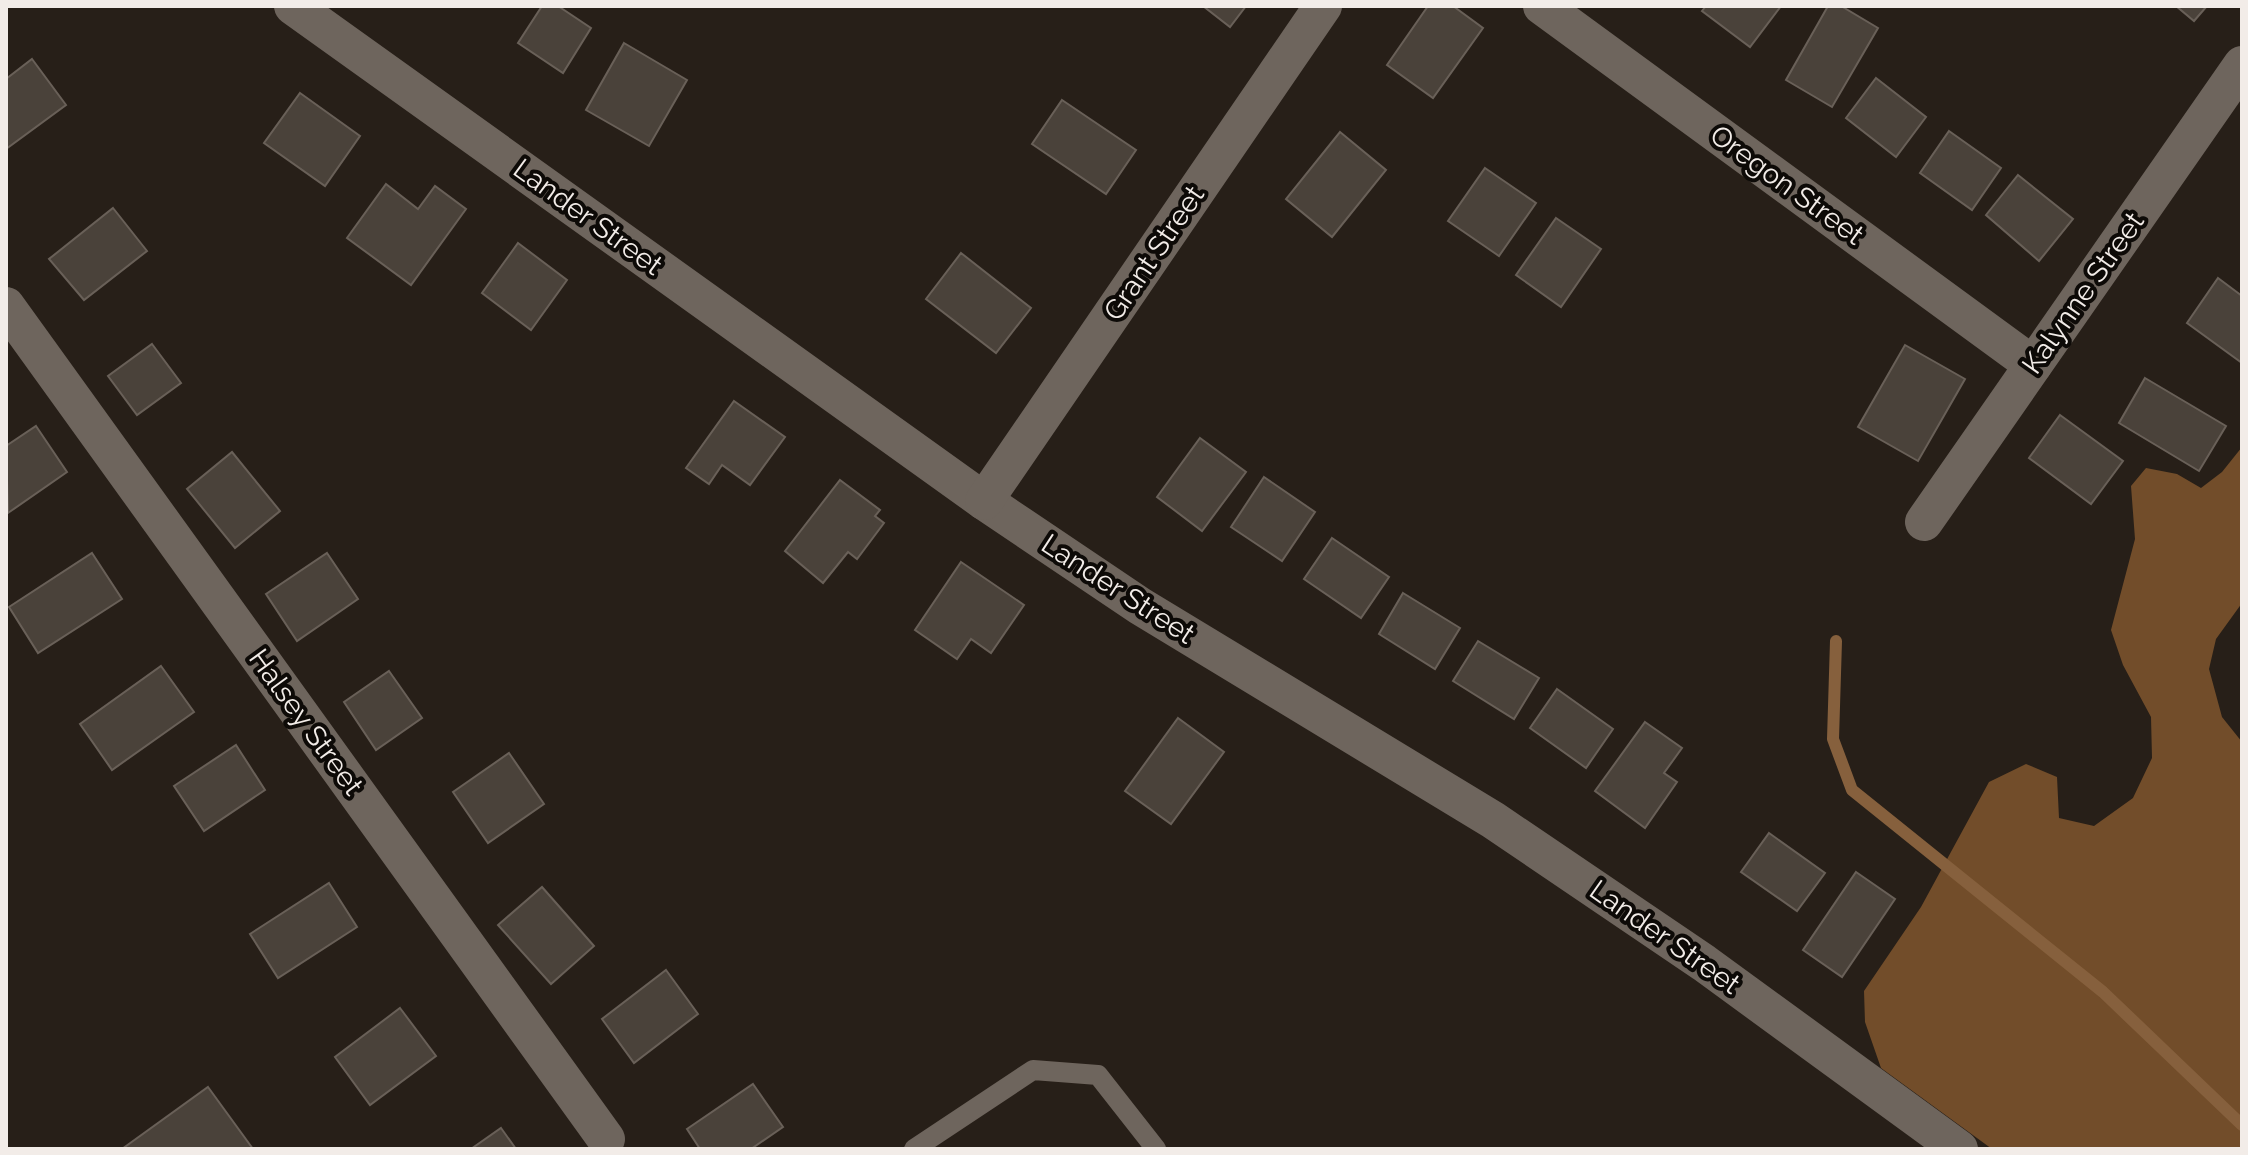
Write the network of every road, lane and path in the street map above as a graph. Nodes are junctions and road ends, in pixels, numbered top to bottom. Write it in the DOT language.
graph roads {
  1 [pos="293,6"];
  2 [pos="1323,6"];
  3 [pos="1542,6"];
  4 [pos="340,19"];
  5 [pos="2242,65"];
  6 [pos="6,306"];
  7 [pos="2033,365"];
  8 [pos="984,501"];
  9 [pos="1924,522"];
  10 [pos="606,1139"];
  11 [pos="914,1149"];
  12 [pos="1156,1149"];
  13 [pos="1959,1149"];
  1 -- 4 [label="street, Lander Street"];
  2 -- 8 [label="street, Grant Street"];
  3 -- 7 [label="street, Oregon Street"];
  4 -- 8 [label="street, Lander Street"];
  5 -- 7 [label="street, Kalynne Street"];
  6 -- 10 [label="street, Halsey Street"];
  7 -- 9 [label="street, Kalynne Street"];
  8 -- 13 [label="street, Lander Street"];
  11 -- 12 [label="lane"];
}
